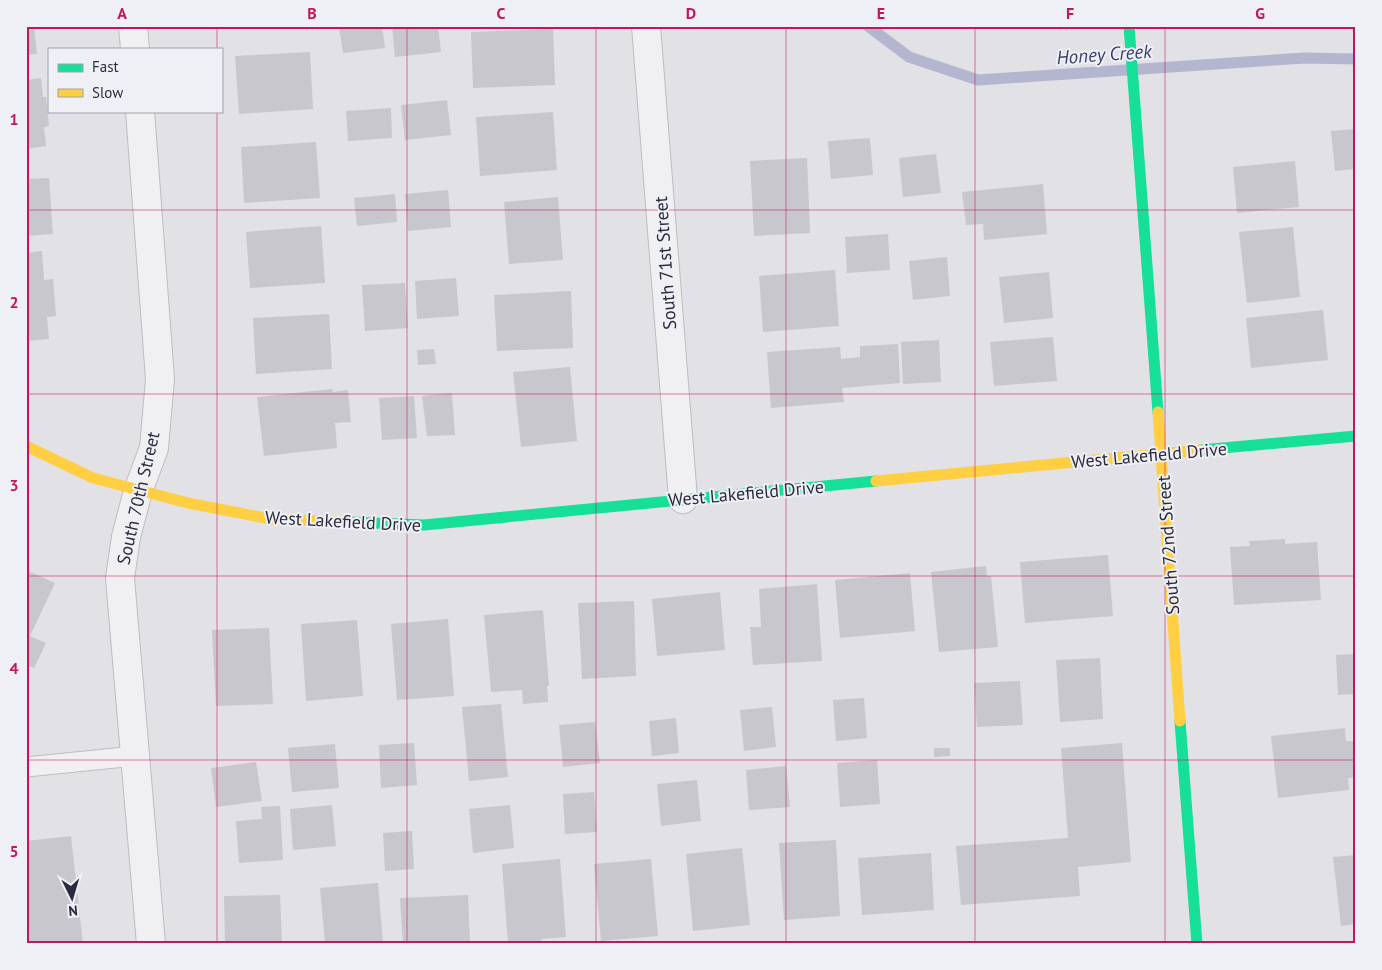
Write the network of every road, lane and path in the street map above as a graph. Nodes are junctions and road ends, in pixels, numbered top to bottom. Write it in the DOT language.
graph roads {
  1 [pos="133,26"];
  2 [pos="646,26"];
  3 [pos="1129,26"];
  4 [pos="135,48"];
  5 [pos="140,112"];
  6 [pos="1356,436"];
  7 [pos="26,446"];
  8 [pos="1161,454"];
  9 [pos="138,491"];
  10 [pos="683,499"];
  11 [pos="135,756"];
  12 [pos="26,767"];
  13 [pos="151,944"];
  14 [pos="1197,944"];
  1 -- 4 [label="street"];
  2 -- 10 [label="street, South 71st Street"];
  3 -- 8 [label="street, South 72nd Street"];
  5 -- 9 [label="street, South 70th Street"];
  6 -- 8 [label="street, West Lakefield Drive"];
  7 -- 9 [label="street, West Lakefield Drive"];
  8 -- 10 [label="street, West Lakefield Drive"];
  8 -- 14 [label="street, South 72nd Street"];
  9 -- 10 [label="street, West Lakefield Drive"];
  9 -- 11 [label="street, South 70th Street"];
  11 -- 12 [label="lane"];
  11 -- 13 [label="street, South 70th Street"];
}
